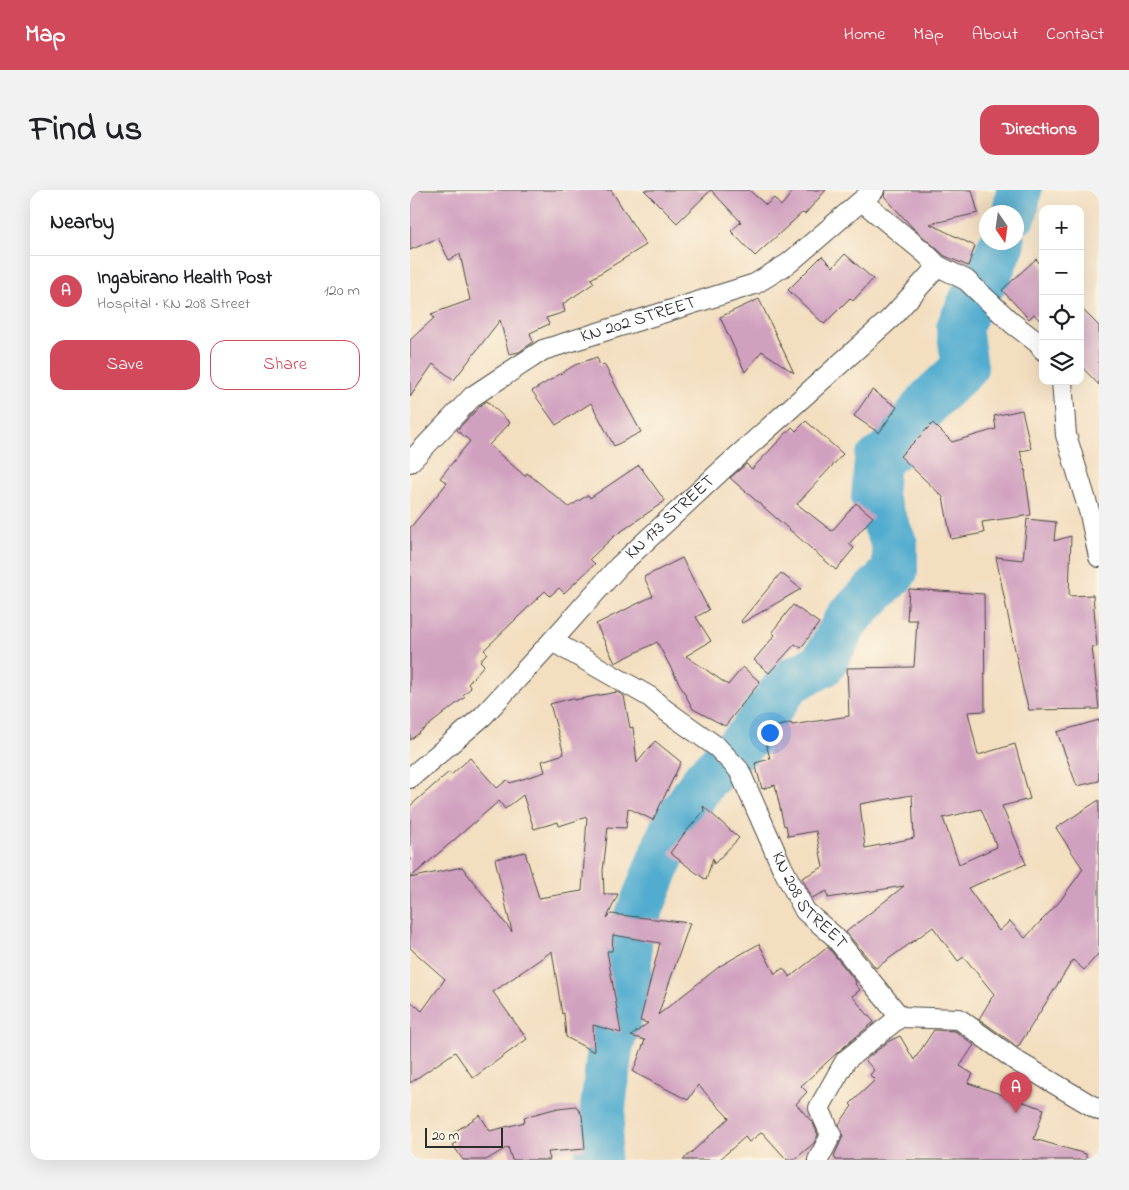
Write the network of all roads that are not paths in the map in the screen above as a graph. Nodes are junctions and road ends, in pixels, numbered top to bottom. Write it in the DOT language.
graph roads {
  1 [pos="868,196"];
  2 [pos="938,266"];
  3 [pos="1039,344"];
  4 [pos="1062,385"];
  5 [pos="410,462"];
  6 [pos="1099,557"];
  7 [pos="552,641"];
  8 [pos="410,778"];
  9 [pos="900,1017"];
  10 [pos="1099,1110"];
  11 [pos="818,1160"];
  1 -- 2 [label="street"];
  1 -- 5 [label="street, KN 202 STREET"];
  2 -- 3 [label="street"];
  2 -- 7 [label="street, KN 173 STREET"];
  4 -- 6 [label="street"];
  7 -- 8 [label="street, KN 173 STREET"];
  7 -- 9 [label="street, KN 208 STREET"];
  9 -- 10 [label="street"];
  9 -- 11 [label="street"];
}
